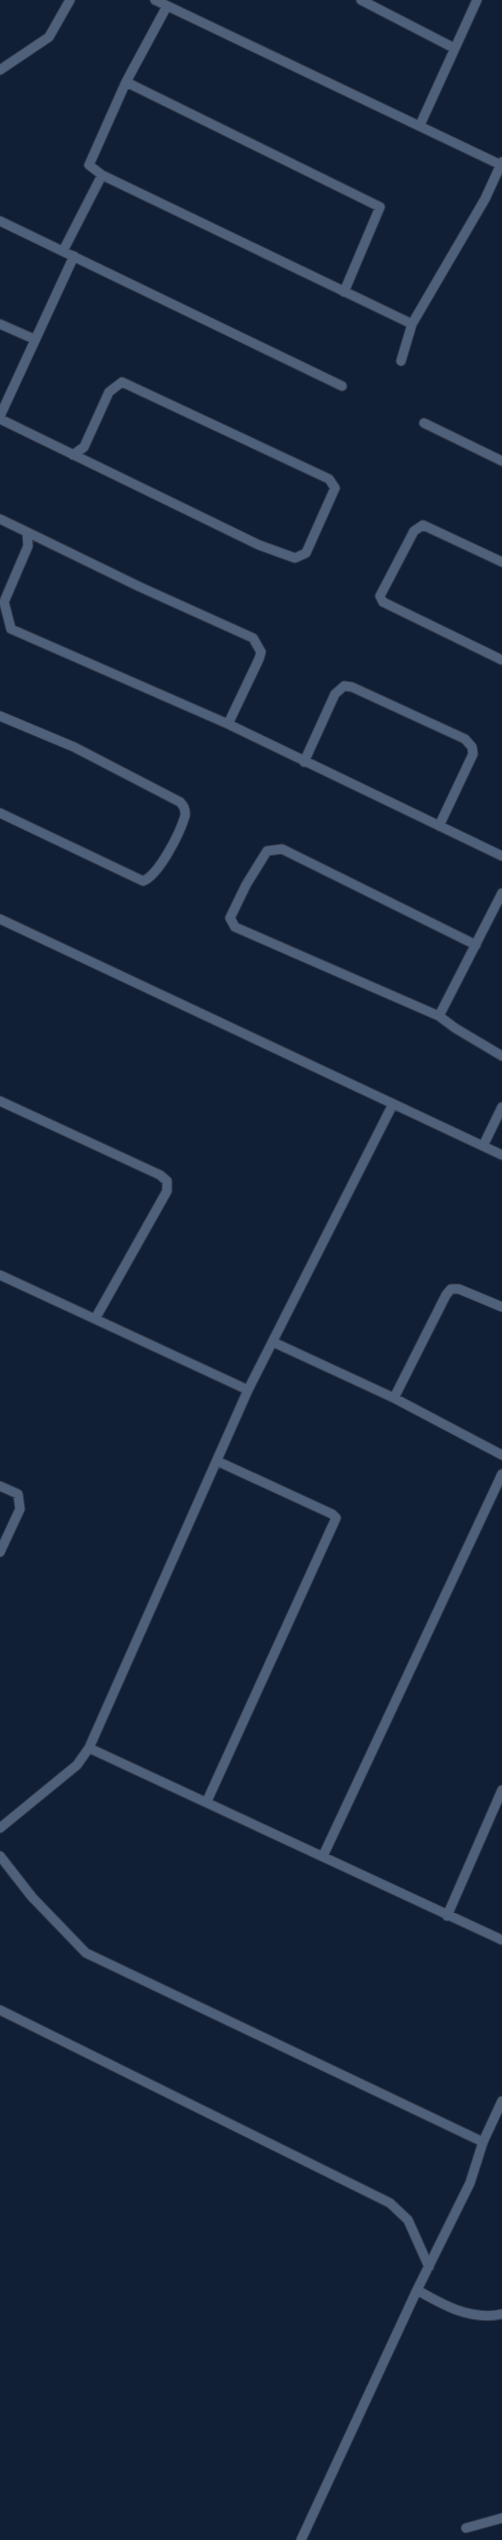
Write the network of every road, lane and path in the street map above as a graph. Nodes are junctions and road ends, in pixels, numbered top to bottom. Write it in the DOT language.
graph roads {
  1 [pos="70,0"];
  2 [pos="155,0"];
  3 [pos="360,0"];
  4 [pos="477,0"];
  5 [pos="167,6"];
  6 [pos="454,48"];
  7 [pos="0,70"];
  8 [pos="126,82"];
  9 [pos="420,125"];
  10 [pos="501,164"];
  11 [pos="102,175"];
  12 [pos="0,221"];
  13 [pos="63,251"];
  14 [pos="74,256"];
  15 [pos="344,292"];
  16 [pos="0,324"];
  17 [pos="412,324"];
  18 [pos="34,339"];
  19 [pos="401,361"];
  20 [pos="342,386"];
  21 [pos="0,418"];
  22 [pos="424,422"];
  23 [pos="74,455"];
  24 [pos="502,461"];
  25 [pos="0,519"];
  26 [pos="27,532"];
  27 [pos="502,562"];
  28 [pos="502,660"];
  29 [pos="0,716"];
  30 [pos="228,724"];
  31 [pos="304,762"];
  32 [pos="0,813"];
  33 [pos="439,826"];
  34 [pos="502,856"];
  35 [pos="502,893"];
  36 [pos="0,919"];
  37 [pos="476,945"];
  38 [pos="439,1016"];
  39 [pos="502,1056"];
  40 [pos="0,1100"];
  41 [pos="393,1104"];
  42 [pos="502,1107"];
  43 [pos="483,1146"];
  44 [pos="502,1155"];
  45 [pos="0,1275"];
  46 [pos="502,1308"];
  47 [pos="95,1319"];
  48 [pos="273,1342"];
  49 [pos="248,1390"];
  50 [pos="394,1398"];
  51 [pos="502,1455"];
  52 [pos="217,1460"];
  53 [pos="502,1474"];
  54 [pos="0,1486"];
  55 [pos="0,1552"];
  56 [pos="89,1748"];
  57 [pos="502,1790"];
  58 [pos="207,1801"];
  59 [pos="0,1828"];
  60 [pos="0,1856"];
  61 [pos="324,1856"];
  62 [pos="447,1916"];
  63 [pos="502,1940"];
  64 [pos="0,2010"];
  65 [pos="502,2101"];
  66 [pos="483,2142"];
  67 [pos="429,2267"];
  68 [pos="417,2290"];
  69 [pos="502,2314"];
  70 [pos="502,2518"];
  71 [pos="466,2528"];
  72 [pos="301,2540"];
  1 -- 7 [label="street"];
  2 -- 5 [label="street"];
  3 -- 6 [label="street"];
  4 -- 6 [label="street"];
  5 -- 8 [label="street"];
  5 -- 9 [label="street"];
  6 -- 9 [label="street"];
  8 -- 11 [label="street"];
  8 -- 15 [label="street"];
  9 -- 10 [label="street"];
  10 -- 17 [label="street"];
  11 -- 13 [label="street"];
  11 -- 15 [label="street"];
  12 -- 13 [label="street"];
  13 -- 14 [label="street"];
  14 -- 18 [label="street"];
  14 -- 20 [label="street"];
  15 -- 17 [label="street"];
  16 -- 18 [label="street"];
  17 -- 19 [label="street"];
  18 -- 21 [label="street"];
  21 -- 23 [label="street"];
  22 -- 24 [label="street"];
  23 -- 23 [label="street"];
  25 -- 26 [label="street"];
  26 -- 30 [label="street"];
  26 -- 30 [label="street"];
  27 -- 28 [label="street"];
  29 -- 32 [label="street"];
  30 -- 31 [label="street"];
  31 -- 33 [label="street"];
  31 -- 33 [label="street"];
  33 -- 34 [label="street"];
  35 -- 37 [label="street"];
  36 -- 41 [label="street"];
  37 -- 38 [label="street"];
  37 -- 38 [label="street"];
  38 -- 39 [label="street"];
  40 -- 47 [label="street"];
  41 -- 43 [label="street"];
  41 -- 48 [label="street"];
  42 -- 43 [label="street"];
  43 -- 44 [label="street"];
  45 -- 47 [label="street"];
  46 -- 50 [label="street"];
  47 -- 49 [label="street"];
  48 -- 49 [label="street"];
  48 -- 50 [label="street"];
  49 -- 52 [label="street"];
  50 -- 51 [label="street"];
  52 -- 56 [label="street"];
  52 -- 58 [label="street"];
  53 -- 61 [label="street"];
  54 -- 55 [label="street"];
  56 -- 58 [label="street"];
  56 -- 59 [label="street"];
  57 -- 62 [label="street"];
  58 -- 61 [label="street"];
  60 -- 66 [label="street"];
  61 -- 62 [label="street"];
  62 -- 63 [label="street"];
  64 -- 67 [label="street"];
  65 -- 66 [label="street"];
  66 -- 67 [label="street"];
  67 -- 68 [label="street"];
  68 -- 69 [label="street"];
  68 -- 72 [label="street"];
  70 -- 71 [label="street"];
}
